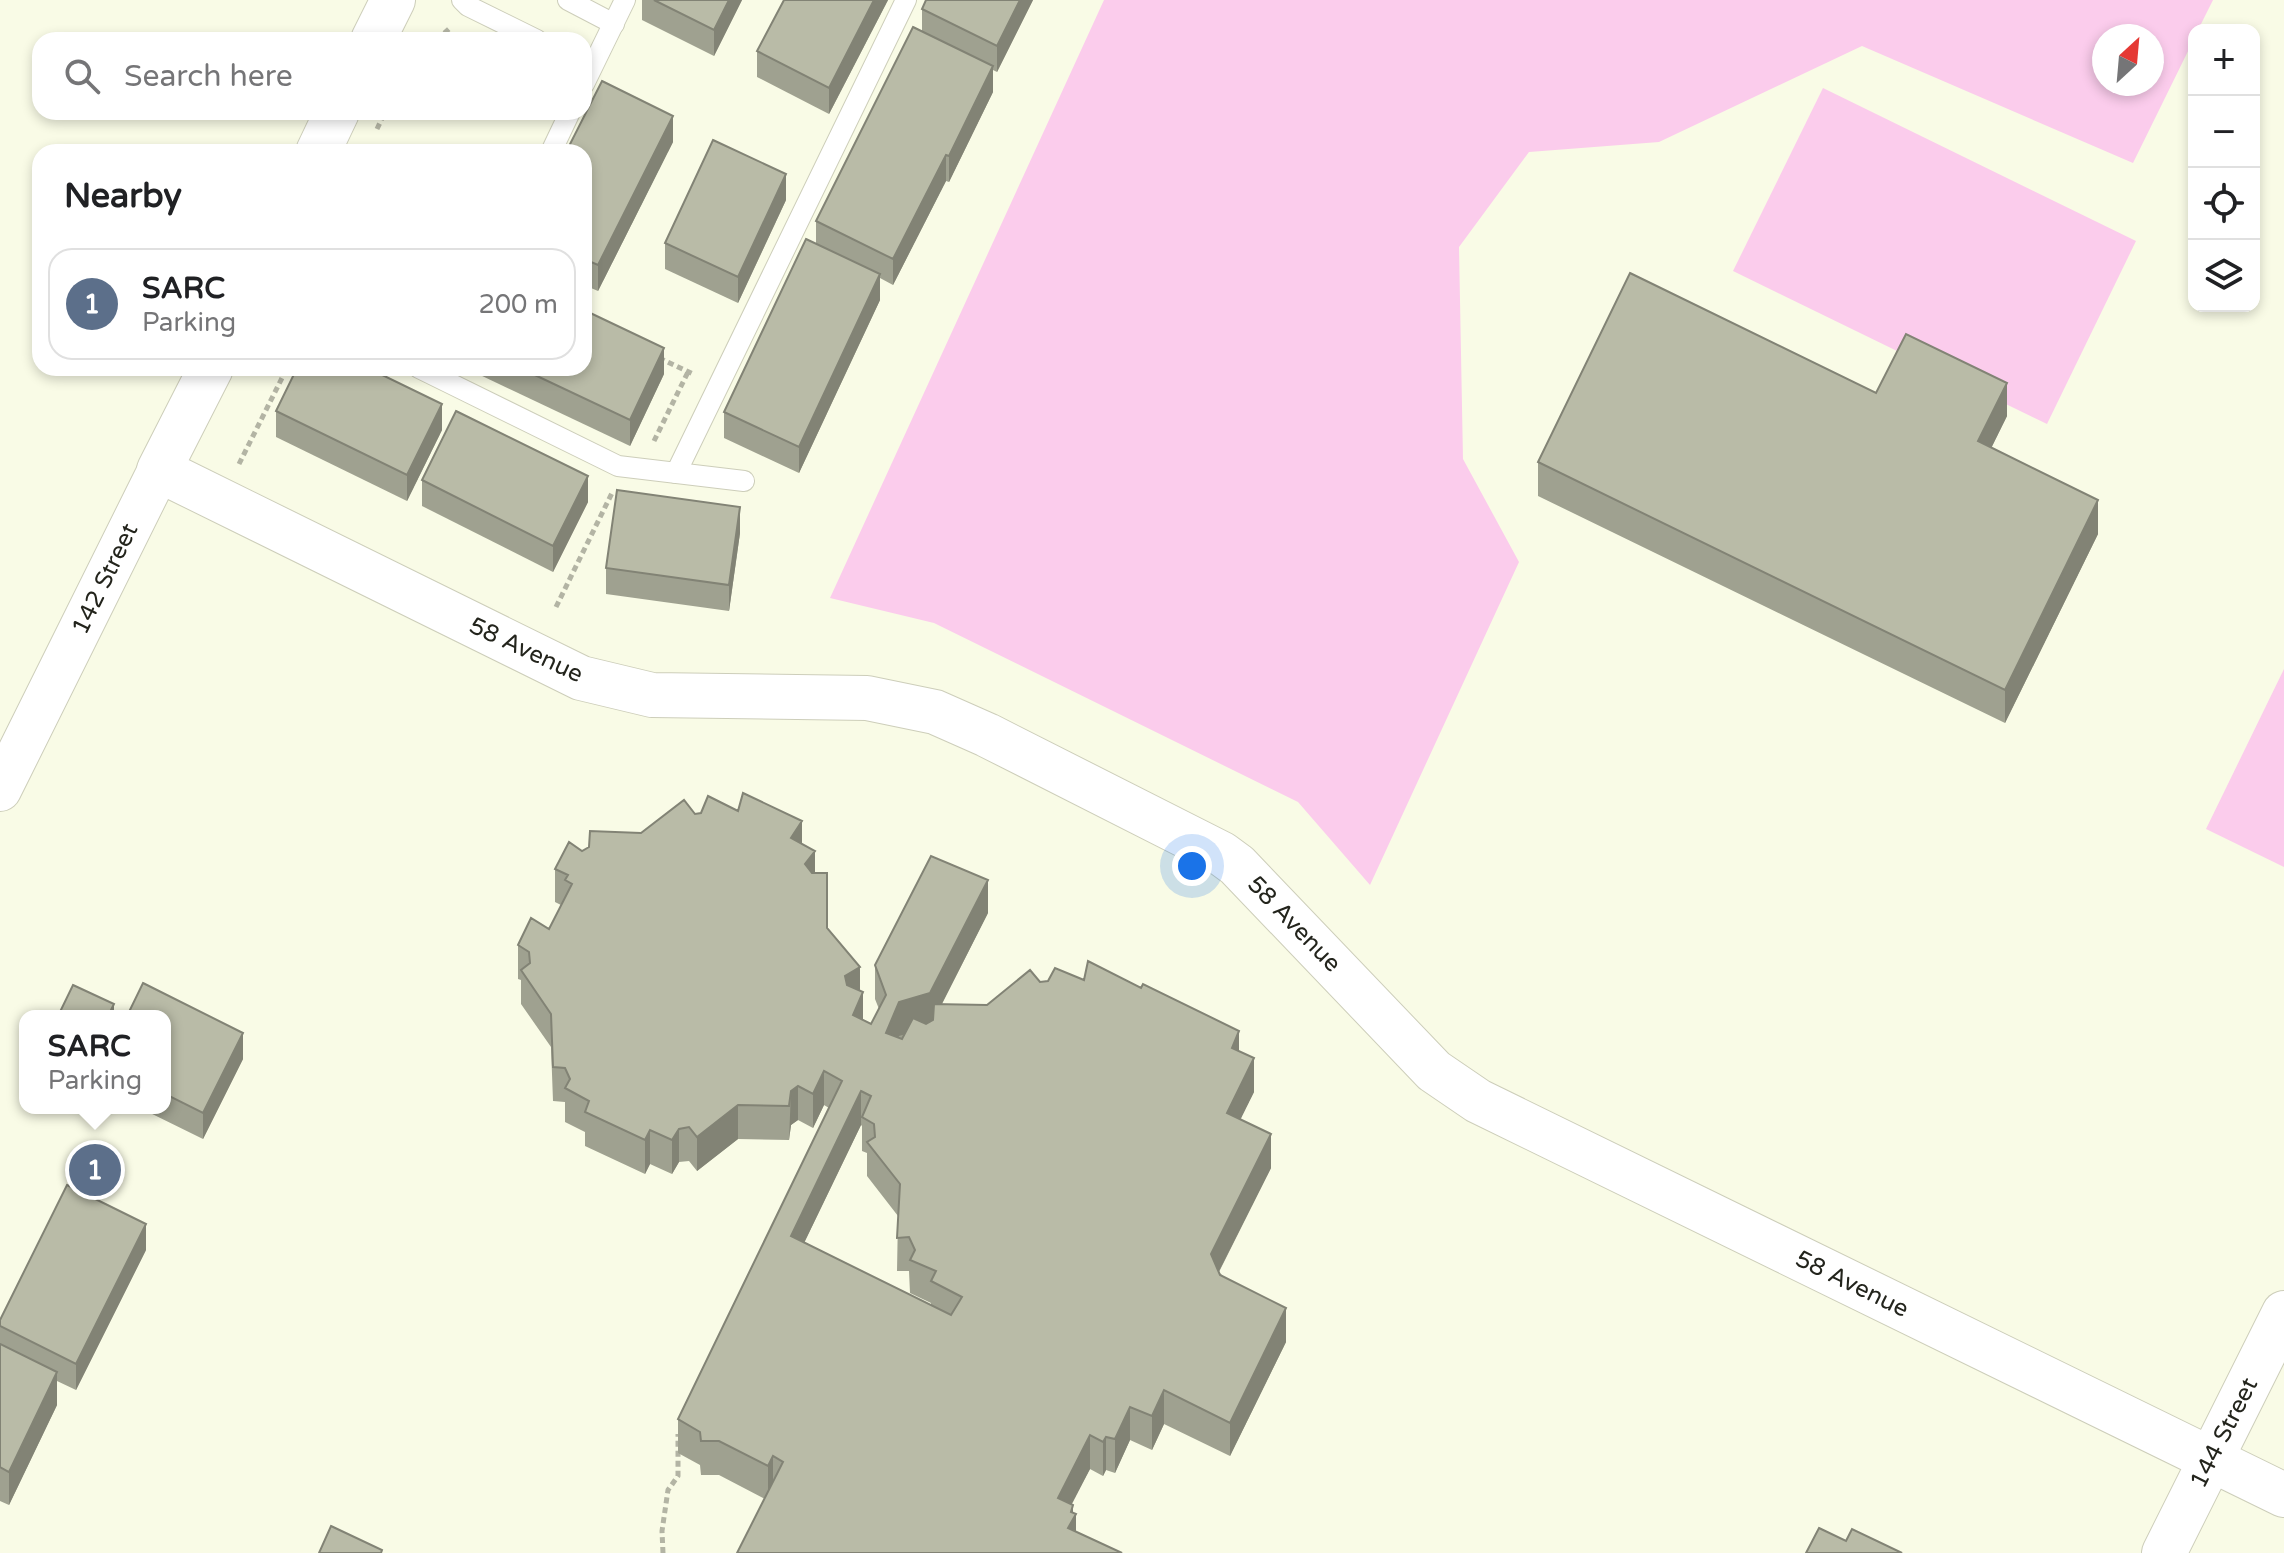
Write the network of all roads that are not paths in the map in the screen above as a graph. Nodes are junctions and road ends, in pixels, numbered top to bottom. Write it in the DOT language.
graph roads {
  1 [pos="393,0"];
  2 [pos="462,0"];
  3 [pos="568,0"];
  4 [pos="625,0"];
  5 [pos="906,0"];
  6 [pos="614,24"];
  7 [pos="377,32"];
  8 [pos="521,32"];
  9 [pos="592,63"];
  10 [pos="333,120"];
  11 [pos="566,120"];
  12 [pos="322,144"];
  13 [pos="555,144"];
  14 [pos="207,376"];
  15 [pos="448,376"];
  16 [pos="159,470"];
  17 [pos="676,473"];
  18 [pos="744,481"];
  19 [pos="0,790"];
  20 [pos="2284,1313"];
  21 [pos="2211,1460"];
  22 [pos="2284,1495"];
  23 [pos="2164,1553"];
  1 -- 7 [label="street"];
  2 -- 8 [label="lane"];
  3 -- 6 [label="lane"];
  4 -- 6 [label="lane"];
  5 -- 17 [label="lane"];
  6 -- 9 [label="lane"];
  10 -- 12 [label="street"];
  11 -- 13 [label="lane"];
  14 -- 16 [label="street, 142 Street"];
  15 -- 17 [label="lane"];
  16 -- 19 [label="street, 142 Street"];
  16 -- 21 [label="street, 58 Avenue"];
  17 -- 18 [label="lane"];
  20 -- 21 [label="street, 144 Street"];
  21 -- 22 [label="street, 58 Avenue"];
  21 -- 23 [label="street, 144 Street"];
}
